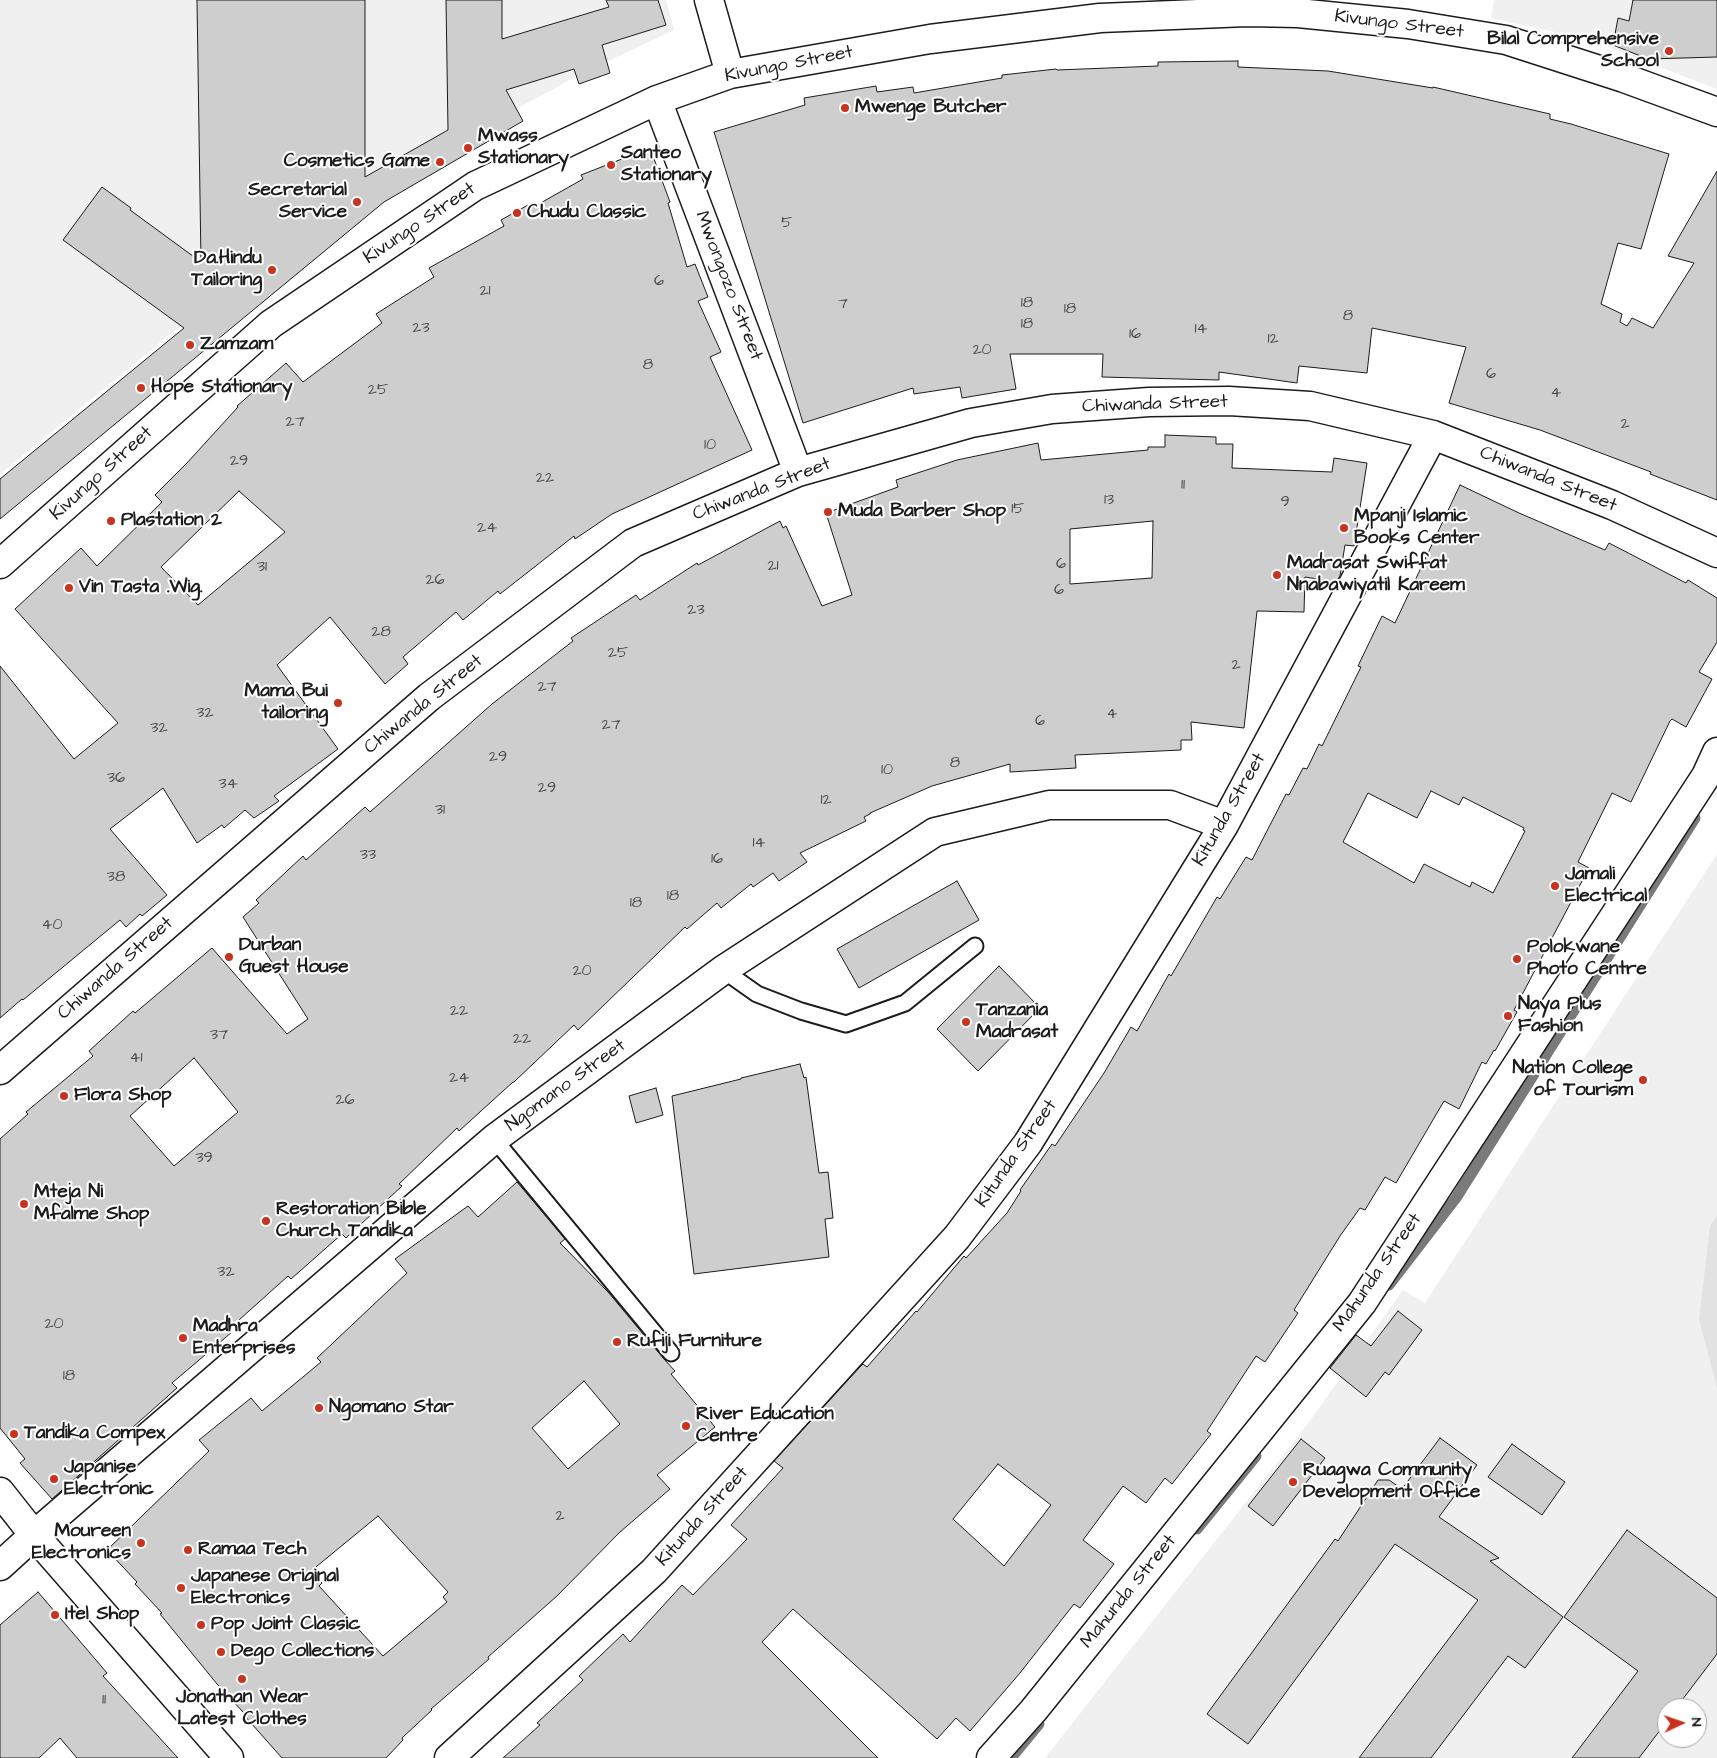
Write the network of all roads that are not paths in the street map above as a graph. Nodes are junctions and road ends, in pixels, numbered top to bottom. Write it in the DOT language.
graph roads {
  1 [pos="709,0"];
  2 [pos="730,74"];
  3 [pos="657,100"];
  4 [pos="1717,112"];
  5 [pos="1433,435"];
  6 [pos="798,472"];
  7 [pos="1717,552"];
  8 [pos="0,564"];
  9 [pos="1717,752"];
  10 [pos="1224,825"];
  11 [pos="975,946"];
  12 [pos="723,970"];
  13 [pos="0,1070"];
  14 [pos="494,1139"];
  15 [pos="671,1353"];
  16 [pos="0,1492"];
  17 [pos="34,1535"];
  18 [pos="0,1566"];
  19 [pos="229,1758"];
  20 [pos="449,1758"];
  21 [pos="991,1758"];
  1 -- 2 [label="street"];
  2 -- 3 [label="street, Kivungo Street"];
  2 -- 4 [label="street, Kivungo Street"];
  3 -- 6 [label="street, Mwongozo Street"];
  3 -- 8 [label="street, Kivungo Street"];
  5 -- 6 [label="street, Chiwanda Street"];
  5 -- 7 [label="street, Chiwanda Street"];
  5 -- 10 [label="street, Kitunda Street"];
  6 -- 13 [label="street, Chiwanda Street"];
  9 -- 21 [label="street, Mahunda Street"];
  10 -- 12 [label="street, Ngomano Street"];
  10 -- 20 [label="street, Kitunda Street"];
  11 -- 12 [label="lane"];
  12 -- 14 [label="street, Ngomano Street"];
  14 -- 15 [label="lane"];
  14 -- 17 [label="street, Ngomano Street"];
  16 -- 17 [label="street"];
  17 -- 18 [label="street, Ngomano Street"];
  17 -- 19 [label="street"];
}
